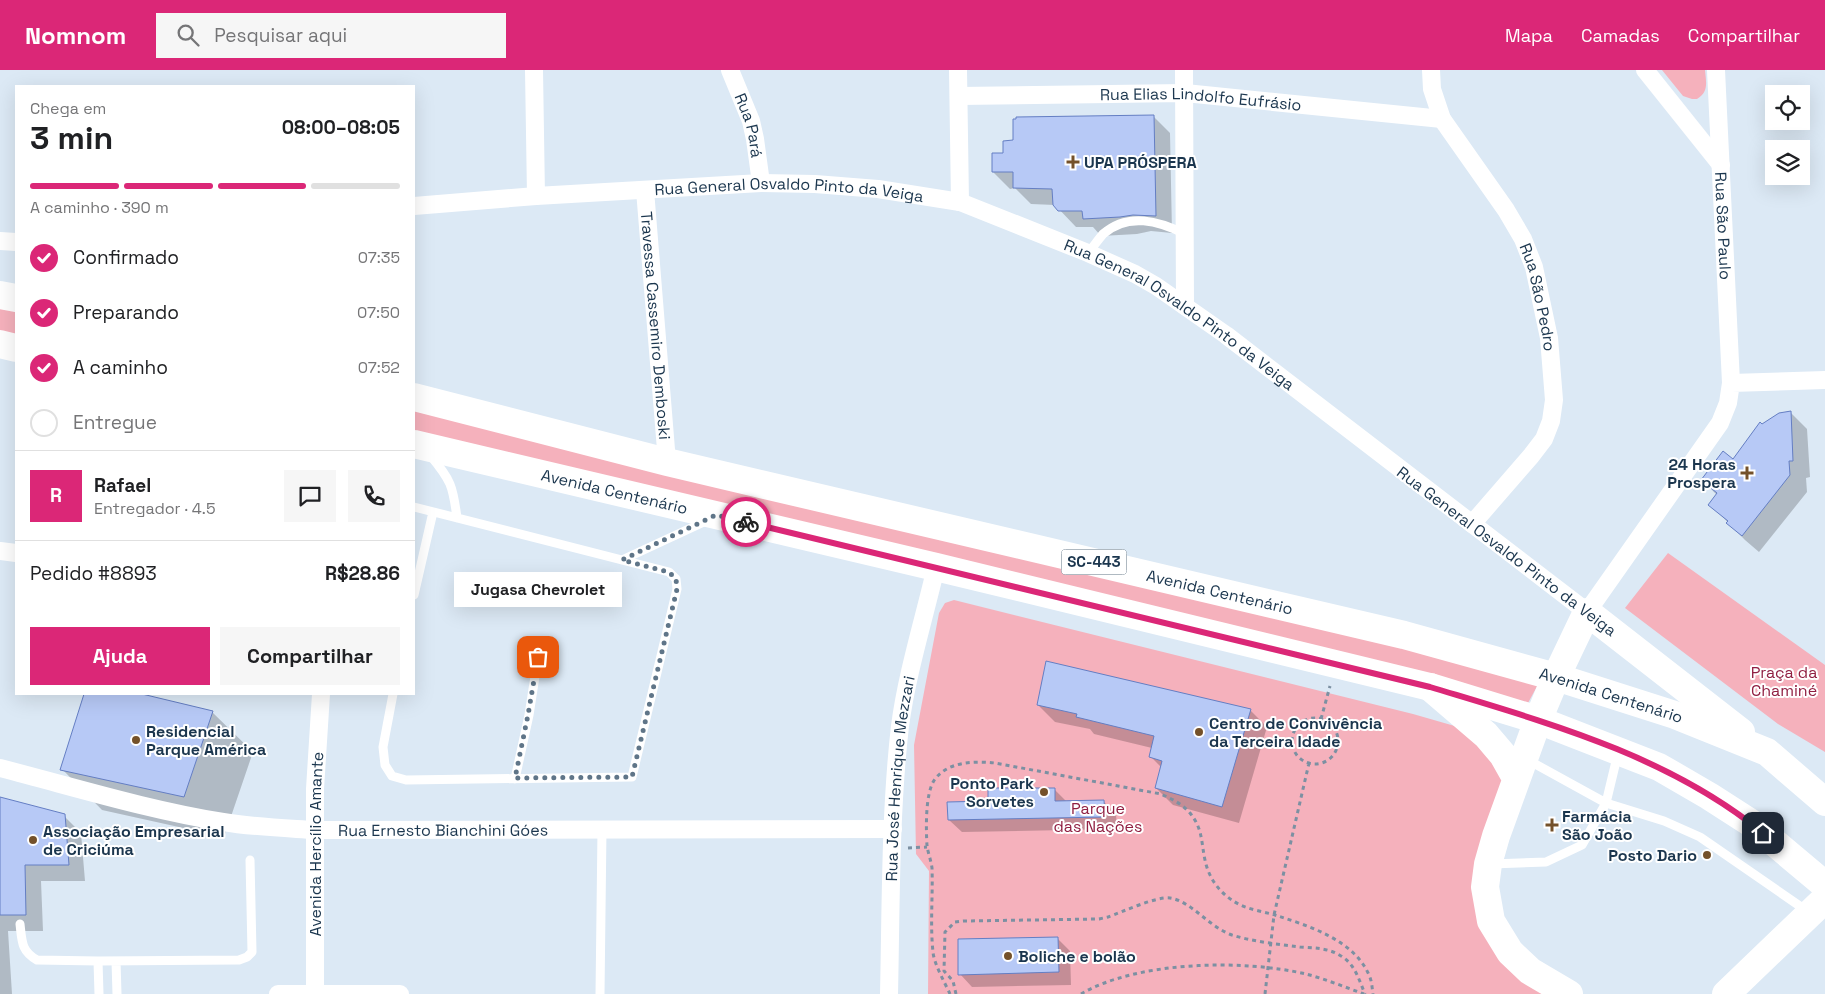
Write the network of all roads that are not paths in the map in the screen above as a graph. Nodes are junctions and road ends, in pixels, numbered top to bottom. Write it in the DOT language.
graph roads {
  1 [pos="534,70"];
  2 [pos="730,70"];
  3 [pos="958,70"];
  4 [pos="1184,70"];
  5 [pos="1430,70"];
  6 [pos="1645,70"];
  7 [pos="1716,70"];
  8 [pos="1184,93"];
  9 [pos="959,96"];
  10 [pos="1442,119"];
  11 [pos="1721,165"];
  12 [pos="760,183"];
  13 [pos="645,190"];
  14 [pos="536,196"];
  15 [pos="960,202"];
  16 [pos="415,206"];
  17 [pos="1185,234"];
  18 [pos="0,241"];
  19 [pos="15,242"];
  20 [pos="1088,253"];
  21 [pos="0,295"];
  22 [pos="15,298"];
  23 [pos="1185,306"];
  24 [pos="0,344"];
  25 [pos="15,348"];
  26 [pos="1825,380"];
  27 [pos="1731,383"];
  28 [pos="415,397"];
  29 [pos="418,445"];
  30 [pos="667,462"];
  31 [pos="415,507"];
  32 [pos="433,512"];
  33 [pos="716,515"];
  34 [pos="457,518"];
  35 [pos="1472,524"];
  36 [pos="0,551"];
  37 [pos="15,553"];
  38 [pos="622,560"];
  39 [pos="936,567"];
  40 [pos="415,591"];
  41 [pos="1587,612"];
  42 [pos="538,657"];
  43 [pos="1556,677"];
  44 [pos="1430,687"];
  45 [pos="321,695"];
  46 [pos="393,695"];
  47 [pos="1538,720"];
  48 [pos="1619,750"];
  49 [pos="1767,752"];
  50 [pos="0,768"];
  51 [pos="1520,768"];
  52 [pos="515,778"];
  53 [pos="1825,778"];
  54 [pos="1825,802"];
  55 [pos="1606,803"];
  56 [pos="602,829"];
  57 [pos="893,829"];
  58 [pos="314,830"];
  59 [pos="250,860"];
  60 [pos="1488,864"];
  61 [pos="1825,885"];
  62 [pos="1818,906"];
  63 [pos="20,924"];
  64 [pos="98,961"];
  65 [pos="116,961"];
  66 [pos="99,994"];
  67 [pos="117,994"];
  68 [pos="278,994"];
  69 [pos="315,994"];
  70 [pos="400,994"];
  71 [pos="600,994"];
  72 [pos="889,994"];
  73 [pos="1569,994"];
  74 [pos="1726,994"];
  1 -- 14 [label="street"];
  2 -- 12 [label="street, Rua Pará"];
  3 -- 9 [label="street"];
  4 -- 8 [label="street"];
  5 -- 10 [label="street, Rua São Pedro"];
  6 -- 11 [label="street"];
  7 -- 11 [label="street, Rua São Paulo"];
  8 -- 9 [label="street, Rua Elias Lindolfo Eufrásio"];
  8 -- 10 [label="street, Rua Elias Lindolfo Eufrásio"];
  8 -- 17 [label="street"];
  9 -- 15 [label="street"];
  10 -- 35 [label="street, Rua São Pedro"];
  11 -- 27 [label="street, Rua São Paulo"];
  12 -- 13 [label="street, Rua General Osvaldo Pinto da Veiga"];
  12 -- 15 [label="street, Rua General Osvaldo Pinto da Veiga"];
  13 -- 14 [label="street, Rua General Osvaldo Pinto da Veiga"];
  13 -- 30 [label="street, Travessa Cassemiro Demboski"];
  14 -- 16 [label="street, Rua General Osvaldo Pinto da Veiga"];
  15 -- 20 [label="street, Rua General Osvaldo Pinto da Veiga"];
  17 -- 20 [label="lane"];
  17 -- 23 [label="street"];
  18 -- 19 [label="street"];
  20 -- 23 [label="street, Rua General Osvaldo Pinto da Veiga"];
  21 -- 22 [label="main road"];
  23 -- 35 [label="street, Rua General Osvaldo Pinto da Veiga"];
  24 -- 25 [label="main road"];
  26 -- 27 [label="street"];
  27 -- 41 [label="street, Rua São Paulo"];
  28 -- 30 [label="main road, Avenida Centenário / SC-443"];
  29 -- 33 [label="main road, Avenida Centenário"];
  29 -- 34 [label="lane"];
  30 -- 43 [label="main road, Avenida Centenário / SC-443"];
  31 -- 32 [label="lane"];
  32 -- 34 [label="lane"];
  32 -- 40 [label="lane"];
  33 -- 38 [label="lane"];
  33 -- 39 [label="main road, Avenida Centenário"];
  34 -- 38 [label="lane"];
  35 -- 41 [label="street, Rua General Osvaldo Pinto da Veiga"];
  36 -- 37 [label="street"];
  38 -- 52 [label="lane"];
  39 -- 44 [label="main road, Avenida Centenário"];
  39 -- 57 [label="street, Rua José Henrique Mezzari"];
  41 -- 43 [label="main road"];
  41 -- 49 [label="main road, Rua General Osvaldo Pinto da Veiga"];
  42 -- 52 [label="lane"];
  43 -- 47 [label="main road"];
  43 -- 49 [label="main road, Avenida Centenário / SC-443"];
  44 -- 47 [label="main road, Avenida Centenário"];
  44 -- 51 [label="main road"];
  45 -- 58 [label="street, Avenida Hercílio Amante"];
  46 -- 52 [label="lane"];
  47 -- 48 [label="main road, Avenida Centenário"];
  47 -- 51 [label="main road"];
  48 -- 55 [label="lane"];
  48 -- 61 [label="main road, Avenida Centenário"];
  49 -- 53 [label="main road, Rua General Osvaldo Pinto da Veiga"];
  49 -- 54 [label="main road, Avenida Centenário"];
  50 -- 58 [label="street, Rua Ernesto Bianchini Góes"];
  51 -- 55 [label="lane"];
  51 -- 60 [label="main road"];
  55 -- 60 [label="lane"];
  55 -- 62 [label="lane"];
  56 -- 57 [label="street, Rua Ernesto Bianchini Góes"];
  56 -- 58 [label="street, Rua Ernesto Bianchini Góes"];
  56 -- 71 [label="lane"];
  57 -- 72 [label="street, Rua José Henrique Mezzari"];
  58 -- 69 [label="street, Avenida Hercílio Amante"];
  59 -- 65 [label="lane"];
  60 -- 73 [label="main road"];
  62 -- 74 [label="main road"];
  63 -- 64 [label="lane"];
  64 -- 65 [label="lane"];
  64 -- 66 [label="lane"];
  65 -- 67 [label="lane"];
  68 -- 69 [label="street"];
  69 -- 70 [label="street"];
}
